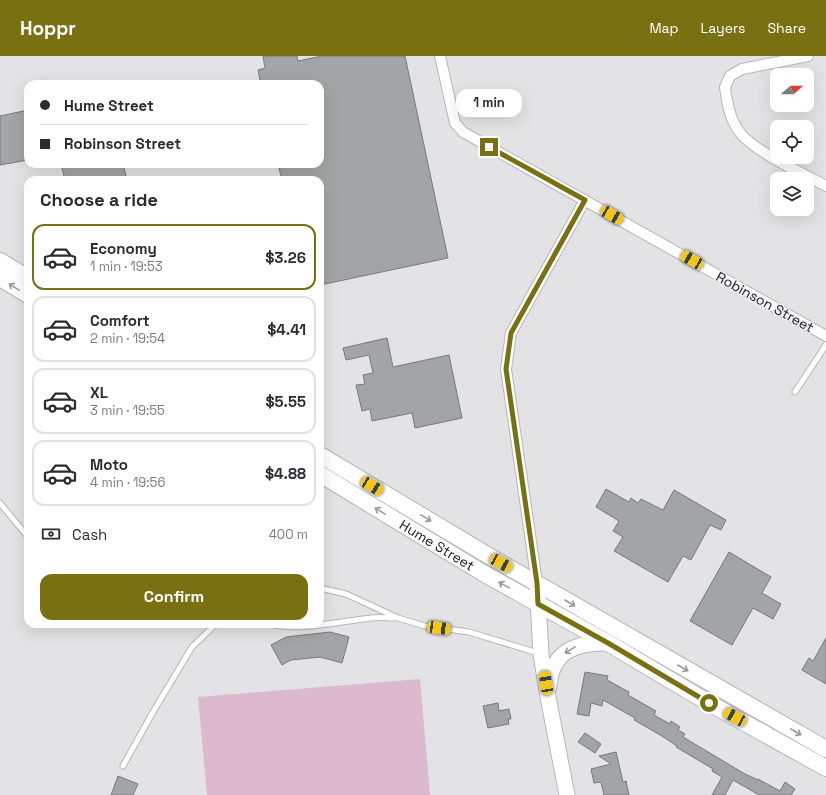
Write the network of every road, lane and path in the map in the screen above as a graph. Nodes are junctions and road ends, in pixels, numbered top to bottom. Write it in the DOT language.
graph roads {
  1 [pos="440,56"];
  2 [pos="808,56"];
  3 [pos="826,186"];
  4 [pos="585,200"];
  5 [pos="0,261"];
  6 [pos="24,276"];
  7 [pos="0,278"];
  8 [pos="24,293"];
  9 [pos="826,336"];
  10 [pos="826,345"];
  11 [pos="795,392"];
  12 [pos="324,457"];
  13 [pos="324,476"];
  14 [pos="0,503"];
  15 [pos="24,532"];
  16 [pos="537,583"];
  17 [pos="324,589"];
  18 [pos="538,604"];
  19 [pos="398,618"];
  20 [pos="324,623"];
  21 [pos="212,628"];
  22 [pos="608,643"];
  23 [pos="541,654"];
  24 [pos="548,697"];
  25 [pos="826,749"];
  26 [pos="123,766"];
  27 [pos="826,768"];
  28 [pos="567,795"];
  1 -- 4 [label="street, Robinson Street"];
  2 -- 3 [label="street"];
  4 -- 9 [label="street, Robinson Street"];
  4 -- 16 [label="street"];
  5 -- 6 [label="main road"];
  8 -- 7 [label="main road, one-way"];
  10 -- 11 [label="lane"];
  12 -- 16 [label="main road, Hume Street, one-way"];
  18 -- 13 [label="main road, Hume Street, one-way"];
  14 -- 15 [label="lane"];
  16 -- 18 [label="street"];
  16 -- 25 [label="main road, Hume Street, one-way"];
  17 -- 19 [label="lane"];
  18 -- 22 [label="main road, Hume Street"];
  18 -- 23 [label="street"];
  19 -- 20 [label="lane"];
  19 -- 23 [label="lane"];
  21 -- 26 [label="lane"];
  22 -- 24 [label="street, one-way"];
  22 -- 27 [label="main road, Hume Street"];
  23 -- 24 [label="street"];
  24 -- 28 [label="street"];
}
